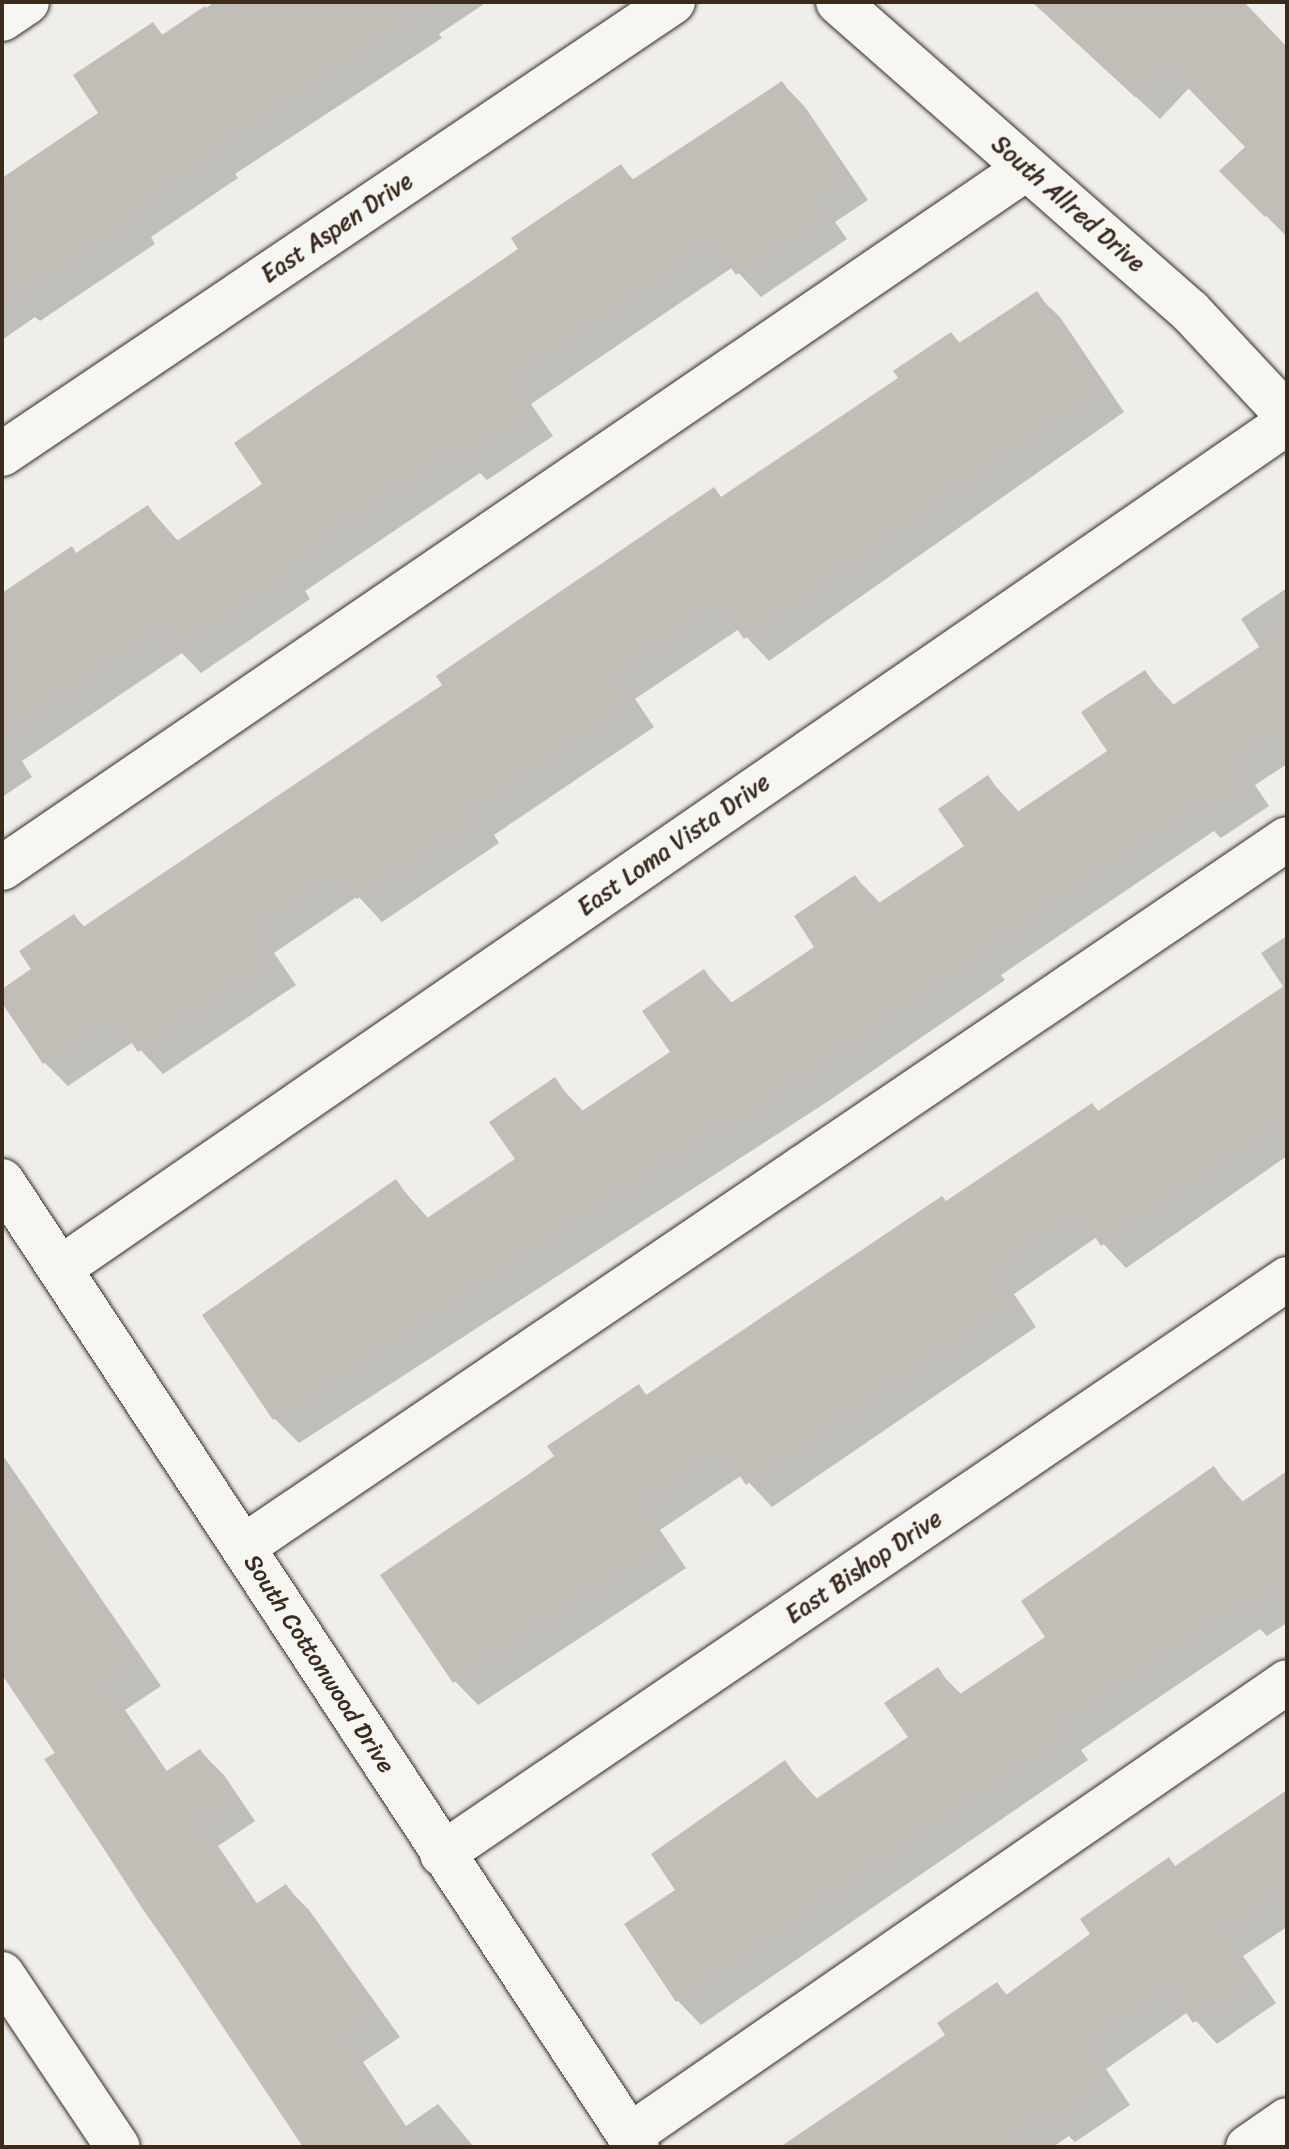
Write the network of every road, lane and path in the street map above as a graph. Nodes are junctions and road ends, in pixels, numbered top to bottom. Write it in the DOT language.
graph roads {
  1 [pos="27,2"];
  2 [pos="673,2"];
  3 [pos="838,2"];
  4 [pos="2,19"];
  5 [pos="1027,168"];
  6 [pos="1287,415"];
  7 [pos="1287,423"];
  8 [pos="2,454"];
  9 [pos="1287,839"];
  10 [pos="2,868"];
  11 [pos="2,1181"];
  12 [pos="62,1267"];
  13 [pos="1287,1279"];
  14 [pos="243,1547"];
  15 [pos="1287,1682"];
  16 [pos="442,1854"];
  17 [pos="2,1974"];
  18 [pos="1287,2120"];
  19 [pos="633,2142"];
  20 [pos="118,2147"];
  21 [pos="1248,2147"];
  1 -- 4 [label="street"];
  2 -- 8 [label="street, East Aspen Drive"];
  3 -- 5 [label="street, South Allred Drive"];
  5 -- 6 [label="street, South Allred Drive"];
  5 -- 10 [label="street"];
  7 -- 12 [label="street, East Loma Vista Drive"];
  9 -- 14 [label="street"];
  11 -- 12 [label="street, South Cottonwood Drive"];
  12 -- 14 [label="street, South Cottonwood Drive"];
  13 -- 16 [label="street, East Bishop Drive"];
  14 -- 16 [label="street, South Cottonwood Drive"];
  15 -- 19 [label="street"];
  16 -- 19 [label="street, South Cottonwood Drive"];
  17 -- 20 [label="street"];
  18 -- 21 [label="street"];
}
